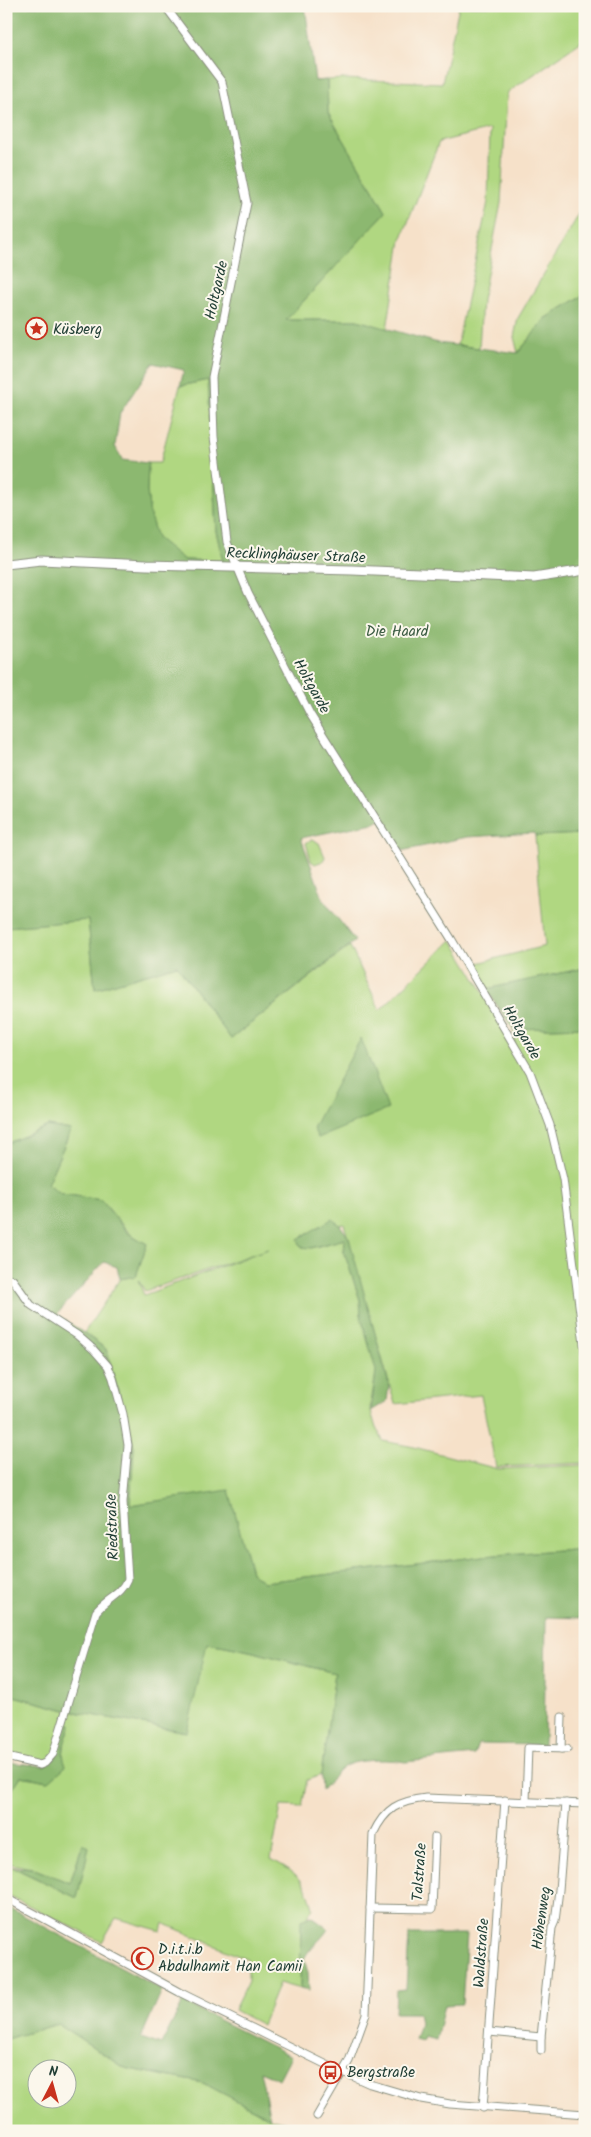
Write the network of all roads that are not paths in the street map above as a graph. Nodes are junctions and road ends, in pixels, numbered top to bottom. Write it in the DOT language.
graph roads {
  1 [pos="165,6"];
  2 [pos="6,564"];
  3 [pos="236,566"];
  4 [pos="585,570"];
  5 [pos="6,1277"];
  6 [pos="585,1352"];
  7 [pos="562,1717"];
  8 [pos="6,1757"];
  9 [pos="505,1800"];
  10 [pos="526,1801"];
  11 [pos="566,1803"];
  12 [pos="585,1804"];
  13 [pos="435,1837"];
  14 [pos="6,1898"];
  15 [pos="370,1908"];
  16 [pos="490,2032"];
  17 [pos="541,2037"];
  18 [pos="541,2050"];
  19 [pos="343,2073"];
  20 [pos="483,2108"];
  21 [pos="317,2116"];
  22 [pos="585,2116"];
  1 -- 3 [label="street, Holtgarde"];
  2 -- 3 [label="main road, Recklinghäuser Straße"];
  3 -- 4 [label="main road, Recklinghäuser Straße"];
  3 -- 6 [label="street, Holtgarde"];
  5 -- 8 [label="street, Riedstraße"];
  7 -- 10 [label="street"];
  9 -- 10 [label="street"];
  9 -- 15 [label="street"];
  9 -- 16 [label="street, Waldstraße"];
  10 -- 11 [label="street"];
  11 -- 12 [label="street"];
  11 -- 17 [label="street, Höhenweg"];
  13 -- 15 [label="street, Talstraße"];
  14 -- 19 [label="street"];
  15 -- 19 [label="street"];
  16 -- 17 [label="street"];
  16 -- 20 [label="street, Waldstraße"];
  17 -- 18 [label="street, Höhenweg"];
  19 -- 20 [label="street"];
  19 -- 21 [label="street"];
  20 -- 22 [label="street"];
}
